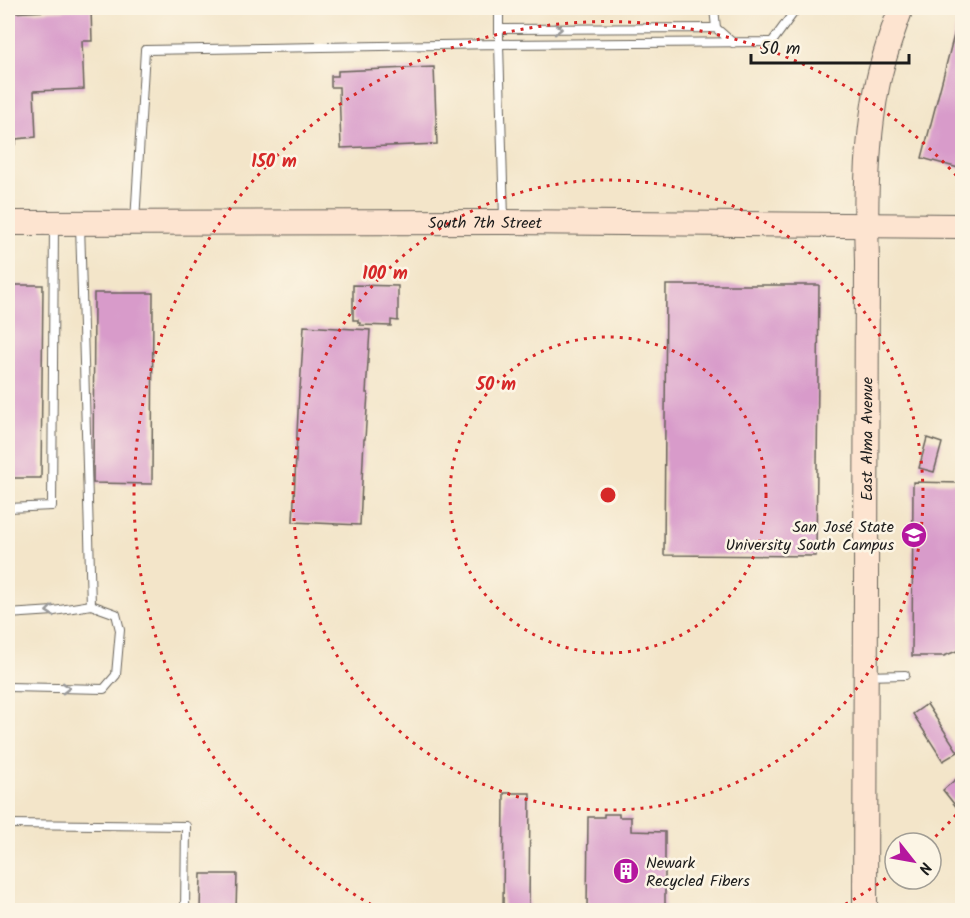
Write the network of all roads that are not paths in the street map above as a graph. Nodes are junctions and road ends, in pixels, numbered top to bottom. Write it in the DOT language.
graph roads {
  1 [pos="499,8"];
  2 [pos="714,8"];
  3 [pos="797,8"];
  4 [pos="901,8"];
  5 [pos="716,28"];
  6 [pos="499,29"];
  7 [pos="733,43"];
  8 [pos="499,44"];
  9 [pos="504,222"];
  10 [pos="8,223"];
  11 [pos="54,223"];
  12 [pos="135,223"];
  13 [pos="80,224"];
  14 [pos="866,226"];
  15 [pos="963,226"];
  16 [pos="8,508"];
  17 [pos="92,605"];
  18 [pos="8,615"];
  19 [pos="905,675"];
  20 [pos="866,676"];
  21 [pos="8,687"];
  22 [pos="8,825"];
  23 [pos="185,910"];
  24 [pos="865,910"];
  1 -- 6 [label="lane"];
  2 -- 5 [label="lane"];
  3 -- 7 [label="lane"];
  4 -- 14 [label="street, East Alma Avenue"];
  6 -- 5 [label="lane, one-way"];
  5 -- 7 [label="lane"];
  6 -- 8 [label="lane"];
  7 -- 8 [label="lane"];
  8 -- 9 [label="lane"];
  8 -- 12 [label="lane"];
  9 -- 12 [label="street, South 7th Street"];
  9 -- 14 [label="street, South 7th Street"];
  10 -- 11 [label="street, South 7th Street"];
  11 -- 13 [label="street, South 7th Street"];
  11 -- 16 [label="lane"];
  12 -- 13 [label="street, South 7th Street"];
  13 -- 17 [label="lane"];
  14 -- 15 [label="street, South 7th Street"];
  14 -- 20 [label="street, East Alma Avenue"];
  17 -- 18 [label="lane, one-way"];
  21 -- 17 [label="lane, one-way"];
  19 -- 20 [label="lane"];
  20 -- 24 [label="street, East Alma Avenue"];
  22 -- 23 [label="lane"];
}
